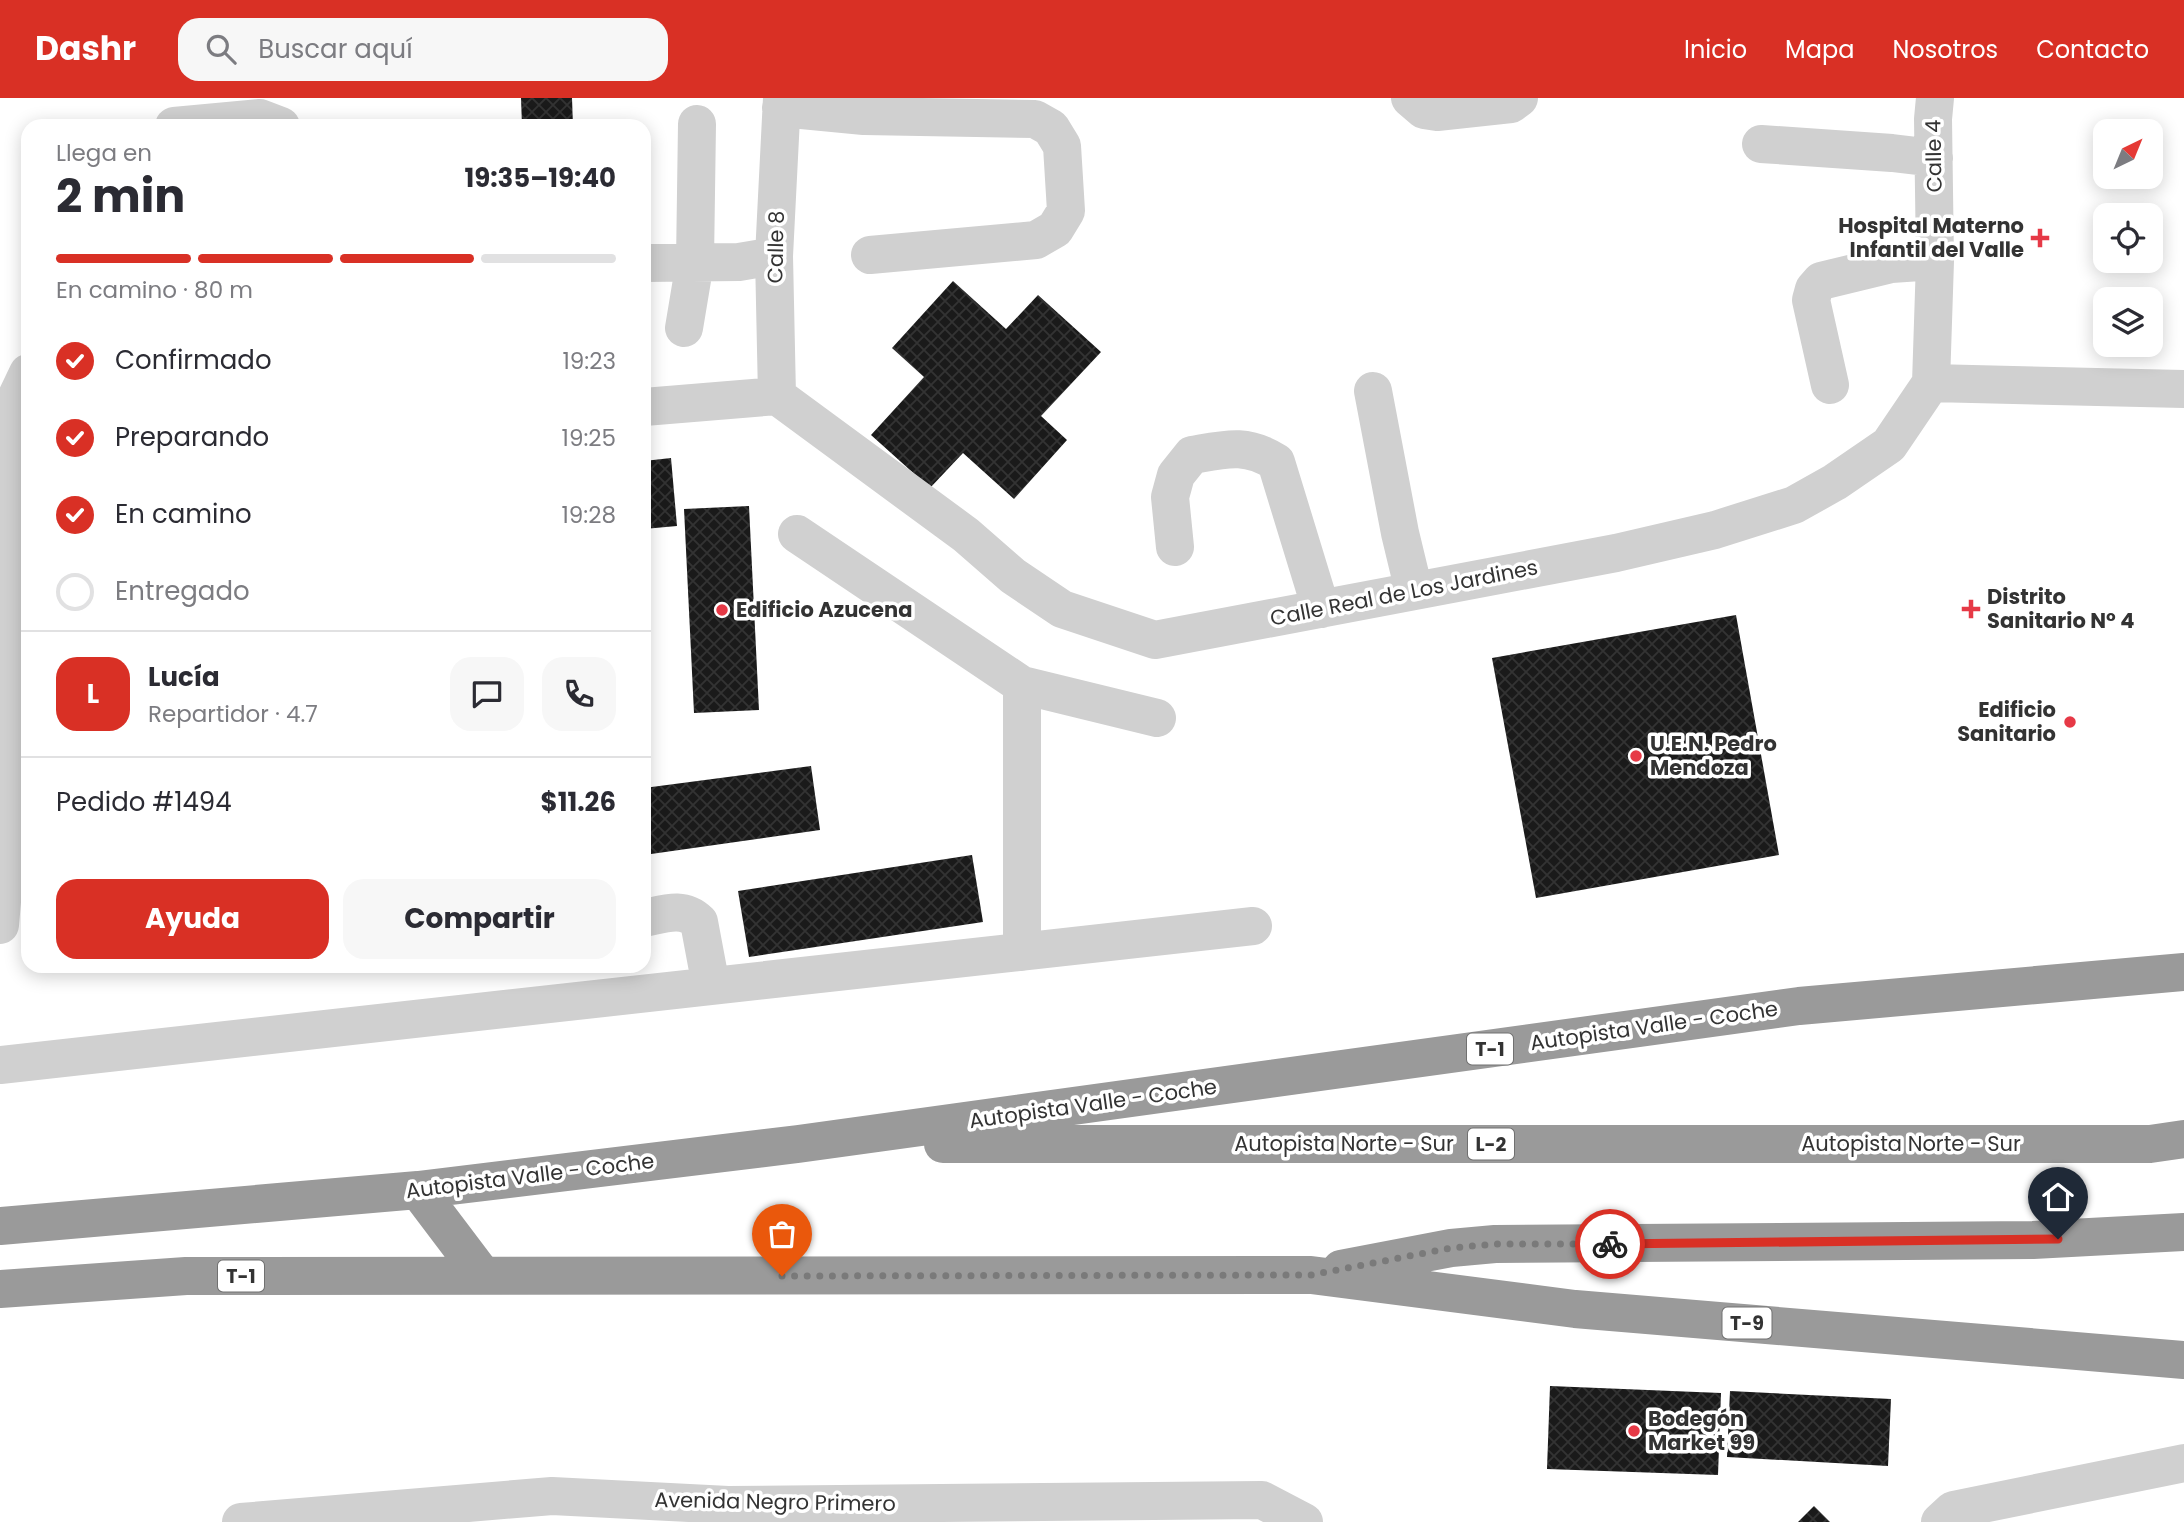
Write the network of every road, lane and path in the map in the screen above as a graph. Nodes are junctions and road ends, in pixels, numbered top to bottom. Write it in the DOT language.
graph roads {
  1 [pos="1410,98"];
  2 [pos="1519,98"];
  3 [pos="1935,98"];
  4 [pos="782,103"];
  5 [pos="697,124"];
  6 [pos="1761,144"];
  7 [pos="1934,158"];
  8 [pos="870,255"];
  9 [pos="774,256"];
  10 [pos="1936,261"];
  11 [pos="695,262"];
  12 [pos="651,263"];
  13 [pos="684,328"];
  14 [pos="1931,383"];
  15 [pos="1830,385"];
  16 [pos="21,388"];
  17 [pos="2184,389"];
  18 [pos="1373,391"];
  19 [pos="778,396"];
  20 [pos="651,406"];
  21 [pos="14,461"];
  22 [pos="797,534"];
  23 [pos="1175,547"];
  24 [pos="1414,591"];
  25 [pos="1321,609"];
  26 [pos="1022,685"];
  27 [pos="1157,718"];
  28 [pos="5,822"];
  29 [pos="651,917"];
  30 [pos="0,925"];
  31 [pos="1253,926"];
  32 [pos="1022,952"];
  33 [pos="2184,972"];
  34 [pos="597,982"];
  35 [pos="711,986"];
  36 [pos="0,1065"];
  37 [pos="2184,1139"];
  38 [pos="797,1144"];
  39 [pos="418,1190"];
  40 [pos="0,1226"];
  41 [pos="2184,1232"];
  42 [pos="1311,1275"];
  43 [pos="483,1276"];
  44 [pos="0,1289"];
  45 [pos="2184,1360"];
  46 [pos="2184,1463"];
  47 [pos="554,1509"];
  48 [pos="241,1522"];
  49 [pos="1304,1522"];
  50 [pos="1940,1522"];
  1 -- 2 [label="street"];
  3 -- 7 [label="street, Calle 4"];
  4 -- 8 [label="street"];
  4 -- 9 [label="street, Calle 8"];
  5 -- 11 [label="street"];
  6 -- 7 [label="street"];
  7 -- 10 [label="street, Calle 4"];
  9 -- 11 [label="street"];
  9 -- 19 [label="street, Calle 8"];
  10 -- 14 [label="street, Calle 4"];
  10 -- 15 [label="street"];
  11 -- 12 [label="street"];
  11 -- 13 [label="street"];
  14 -- 17 [label="street"];
  14 -- 24 [label="street, Calle Real de Los Jardines"];
  16 -- 21 [label="street"];
  18 -- 24 [label="street"];
  19 -- 20 [label="street"];
  19 -- 25 [label="street, Calle Real de Los Jardines"];
  21 -- 28 [label="street"];
  22 -- 26 [label="street"];
  23 -- 25 [label="street"];
  24 -- 25 [label="street, Calle Real de Los Jardines"];
  26 -- 27 [label="street"];
  26 -- 32 [label="street"];
  28 -- 30 [label="street"];
  29 -- 35 [label="street"];
  31 -- 32 [label="street"];
  32 -- 35 [label="street"];
  33 -- 38 [label="highway, Autopista Valle - Coche / T-1"];
  34 -- 35 [label="street"];
  34 -- 36 [label="street"];
  37 -- 38 [label="highway, Autopista Norte - Sur / L-2"];
  38 -- 39 [label="highway, Autopista Valle - Coche / T-1"];
  39 -- 40 [label="highway, Autopista Valle - Coche / T-1"];
  39 -- 43 [label="highway"];
  41 -- 42 [label="highway"];
  42 -- 43 [label="highway, T-1"];
  42 -- 45 [label="highway, T-9"];
  43 -- 44 [label="highway, T-1"];
  46 -- 50 [label="street"];
  47 -- 48 [label="street, Avenida Negro Primero"];
  47 -- 49 [label="street, Avenida Negro Primero"];
}
